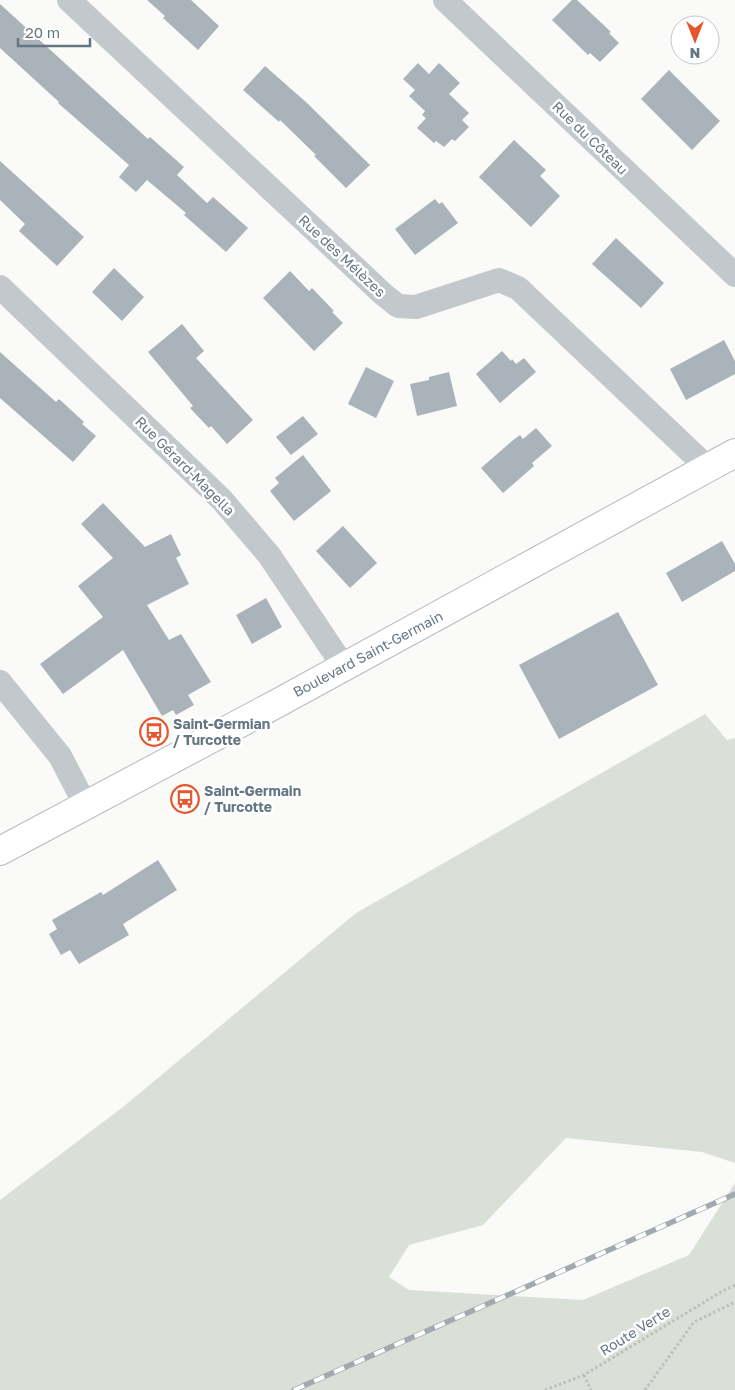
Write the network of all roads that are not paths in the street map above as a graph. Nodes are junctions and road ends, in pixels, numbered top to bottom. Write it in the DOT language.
graph roads {
  1 [pos="69,0"];
  2 [pos="445,0"];
  3 [pos="735,275"];
  4 [pos="0,287"];
  5 [pos="735,453"];
  6 [pos="709,469"];
  7 [pos="344,667"];
  8 [pos="0,682"];
  9 [pos="86,806"];
  10 [pos="0,851"];
  1 -- 6 [label="street, Rue des Mélèzes"];
  2 -- 3 [label="street, Rue du Côteau"];
  4 -- 7 [label="street, Rue Gérard-Magella"];
  5 -- 6 [label="main road, Boulevard Saint-Germain"];
  6 -- 7 [label="main road, Boulevard Saint-Germain"];
  7 -- 9 [label="main road, Boulevard Saint-Germain"];
  8 -- 9 [label="street"];
  9 -- 10 [label="main road, Boulevard Saint-Germain"];
}
